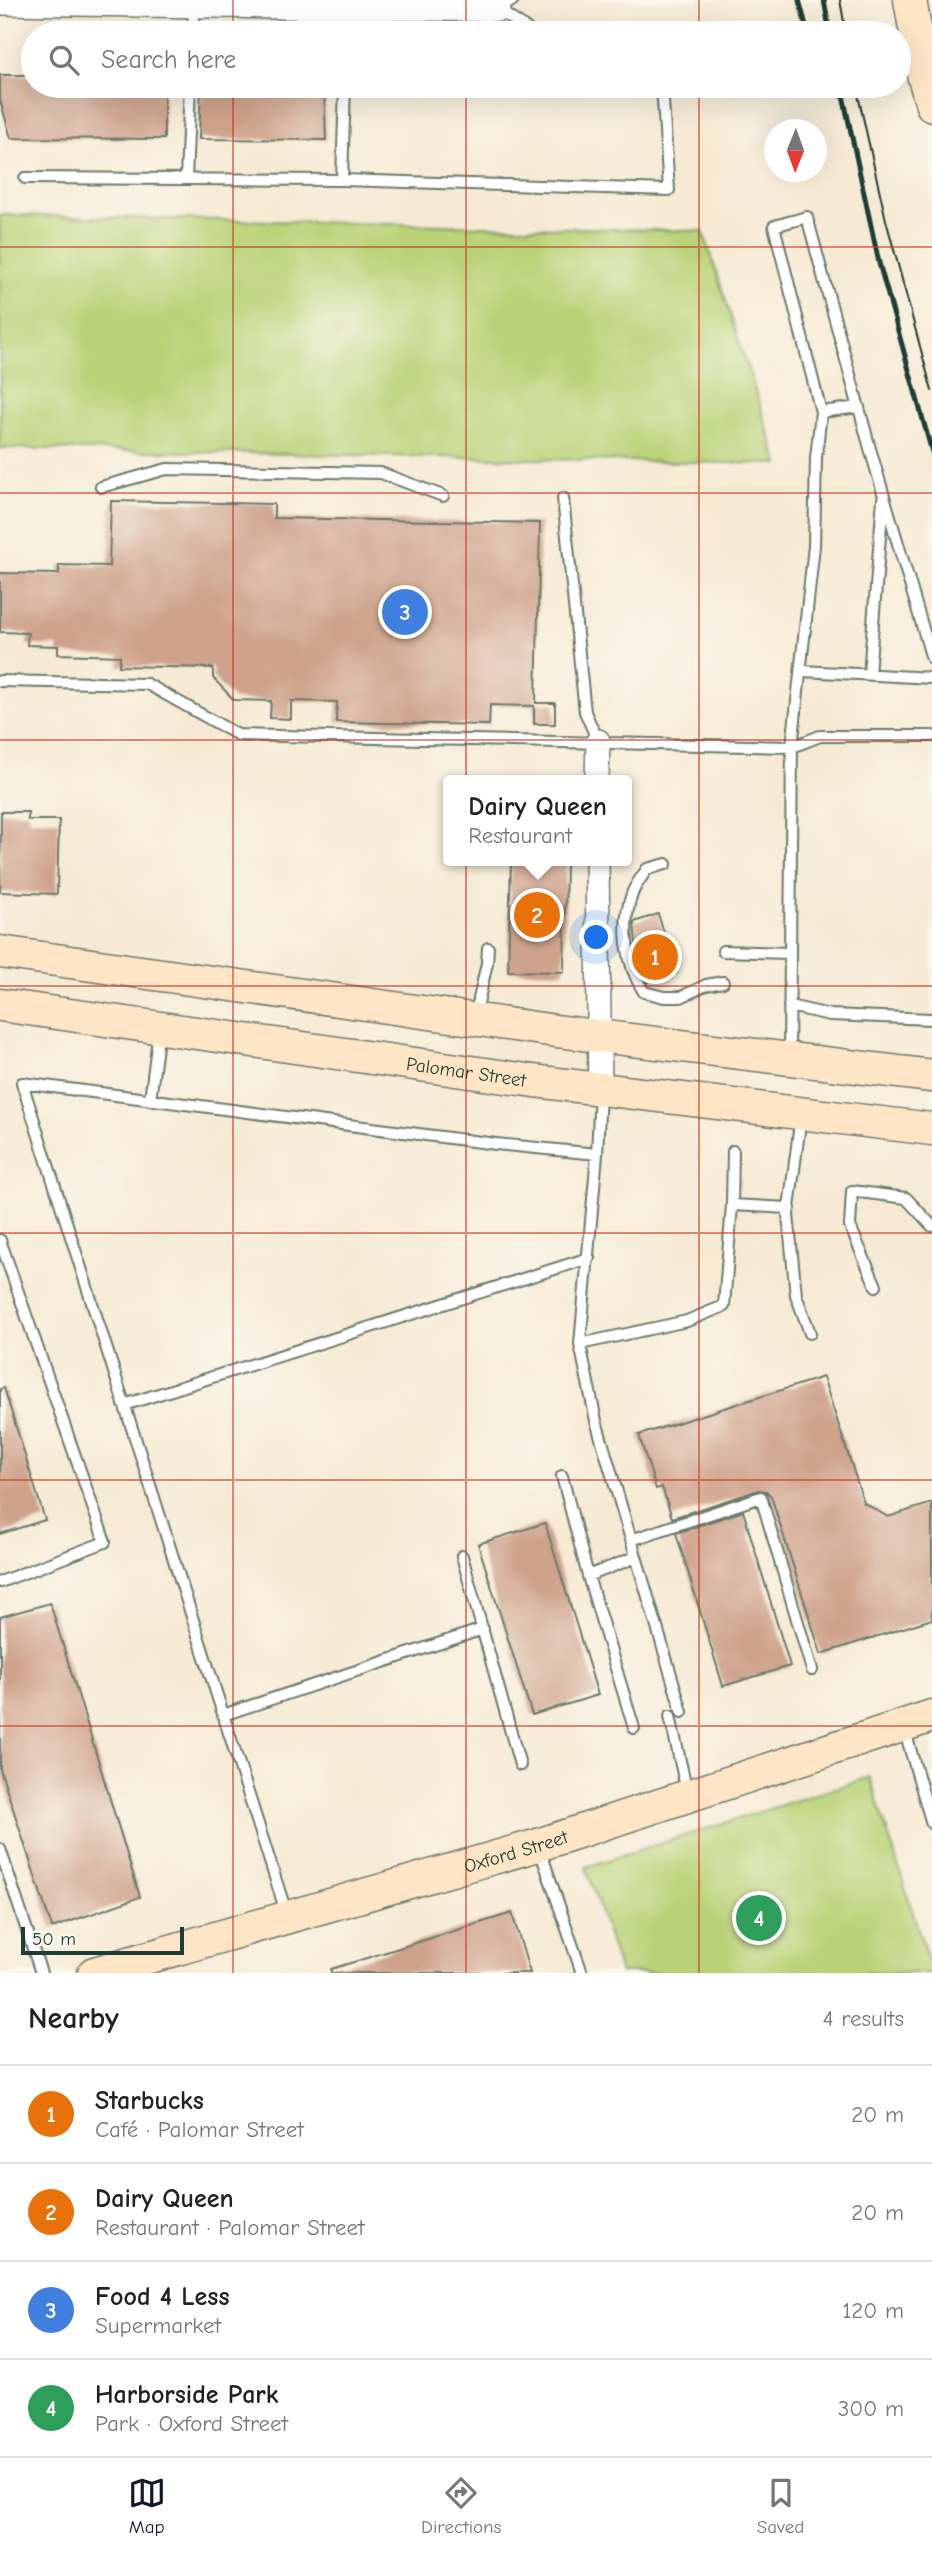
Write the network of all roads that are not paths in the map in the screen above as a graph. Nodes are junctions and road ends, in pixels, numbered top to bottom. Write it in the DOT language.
graph roads {
  1 [pos="909,0"];
  2 [pos="0,3"];
  3 [pos="290,4"];
  4 [pos="505,5"];
  5 [pos="194,6"];
  6 [pos="348,8"];
  7 [pos="193,21"];
  8 [pos="347,21"];
  9 [pos="521,21"];
  10 [pos="189,98"];
  11 [pos="345,98"];
  12 [pos="663,98"];
  13 [pos="932,105"];
  14 [pos="25,178"];
  15 [pos="186,179"];
  16 [pos="342,180"];
  17 [pos="859,407"];
  18 [pos="821,412"];
  19 [pos="101,487"];
  20 [pos="883,491"];
  21 [pos="443,496"];
  22 [pos="563,498"];
  23 [pos="932,659"];
  24 [pos="802,671"];
  25 [pos="869,674"];
  26 [pos="932,678"];
  27 [pos="0,681"];
  28 [pos="932,736"];
  29 [pos="597,741"];
  30 [pos="792,747"];
  31 [pos="597,775"];
  32 [pos="666,864"];
  33 [pos="597,866"];
  34 [pos="488,948"];
  35 [pos="723,951"];
  36 [pos="0,952"];
  37 [pos="790,953"];
  38 [pos="723,982"];
  39 [pos="0,1005"];
  40 [pos="789,1006"];
  41 [pos="932,1019"];
  42 [pos="475,1020"];
  43 [pos="159,1028"];
  44 [pos="599,1036"];
  45 [pos="789,1059"];
  46 [pos="932,1076"];
  47 [pos="600,1090"];
  48 [pos="150,1100"];
  49 [pos="802,1114"];
  50 [pos="932,1129"];
  51 [pos="733,1152"];
  52 [pos="597,1154"];
  53 [pos="732,1205"];
  54 [pos="789,1208"];
  55 [pos="932,1226"];
  56 [pos="0,1240"];
  57 [pos="589,1258"];
  58 [pos="876,1286"];
  59 [pos="810,1333"];
  60 [pos="580,1344"];
  61 [pos="124,1405"];
  62 [pos="562,1476"];
  63 [pos="631,1540"];
  64 [pos="462,1556"];
  65 [pos="636,1557"];
  66 [pos="588,1576"];
  67 [pos="0,1582"];
  68 [pos="483,1629"];
  69 [pos="811,1670"];
  70 [pos="682,1712"];
  71 [pos="223,1715"];
  72 [pos="670,1716"];
  73 [pos="918,1721"];
  74 [pos="634,1728"];
  75 [pos="520,1765"];
  76 [pos="688,1796"];
  77 [pos="930,1810"];
  78 [pos="932,1824"];
  79 [pos="538,1845"];
  80 [pos="0,1849"];
  81 [pos="288,1916"];
  82 [pos="136,1967"];
  83 [pos="41,1973"];
  84 [pos="94,1973"];
  85 [pos="582,1973"];
  1 -- 13 [label="main road"];
  2 -- 5 [label="street"];
  3 -- 5 [label="street"];
  3 -- 6 [label="street"];
  4 -- 6 [label="street"];
  4 -- 9 [label="lane"];
  5 -- 7 [label="lane"];
  6 -- 8 [label="lane"];
  10 -- 15 [label="lane"];
  11 -- 16 [label="lane"];
  12 -- 16 [label="lane"];
  14 -- 15 [label="lane"];
  15 -- 16 [label="lane"];
  17 -- 18 [label="lane"];
  17 -- 18 [label="lane"];
  17 -- 20 [label="lane"];
  18 -- 24 [label="lane"];
  19 -- 21 [label="lane"];
  20 -- 23 [label="lane"];
  20 -- 25 [label="lane"];
  22 -- 29 [label="lane"];
  24 -- 25 [label="lane"];
  24 -- 30 [label="lane"];
  25 -- 26 [label="lane"];
  27 -- 29 [label="lane"];
  28 -- 30 [label="lane"];
  29 -- 30 [label="lane"];
  29 -- 31 [label="street"];
  30 -- 37 [label="lane"];
  32 -- 38 [label="lane"];
  33 -- 44 [label="street"];
  34 -- 42 [label="lane"];
  35 -- 37 [label="lane"];
  36 -- 42 [label="main road"];
  37 -- 40 [label="lane"];
  39 -- 43 [label="main road, Palomar Street"];
  40 -- 41 [label="lane"];
  40 -- 45 [label="lane"];
  42 -- 44 [label="main road"];
  43 -- 47 [label="main road, Palomar Street"];
  43 -- 48 [label="lane"];
  44 -- 45 [label="main road"];
  44 -- 47 [label="street"];
  45 -- 46 [label="main road"];
  47 -- 49 [label="main road, Palomar Street"];
  47 -- 52 [label="lane"];
  48 -- 52 [label="lane"];
  48 -- 61 [label="lane"];
  49 -- 50 [label="main road, Palomar Street"];
  49 -- 54 [label="lane"];
  51 -- 53 [label="lane"];
  52 -- 57 [label="lane"];
  53 -- 54 [label="lane"];
  53 -- 60 [label="lane"];
  54 -- 59 [label="lane"];
  55 -- 58 [label="lane"];
  56 -- 67 [label="lane"];
  57 -- 60 [label="lane"];
  57 -- 61 [label="lane"];
  60 -- 63 [label="lane"];
  61 -- 71 [label="lane"];
  62 -- 66 [label="lane"];
  63 -- 65 [label="lane"];
  63 -- 69 [label="lane"];
  64 -- 68 [label="lane"];
  65 -- 66 [label="lane"];
  65 -- 70 [label="lane"];
  66 -- 74 [label="lane"];
  68 -- 71 [label="lane"];
  68 -- 75 [label="lane"];
  71 -- 81 [label="lane"];
  72 -- 76 [label="lane"];
  73 -- 76 [label="main road, Oxford Street"];
  73 -- 77 [label="lane"];
  76 -- 79 [label="main road, Oxford Street"];
  77 -- 78 [label="lane"];
  79 -- 81 [label="main road, Oxford Street"];
  79 -- 85 [label="lane"];
  80 -- 83 [label="lane"];
  81 -- 82 [label="main road, Oxford Street"];
  82 -- 84 [label="main road, Oxford Street"];
}
